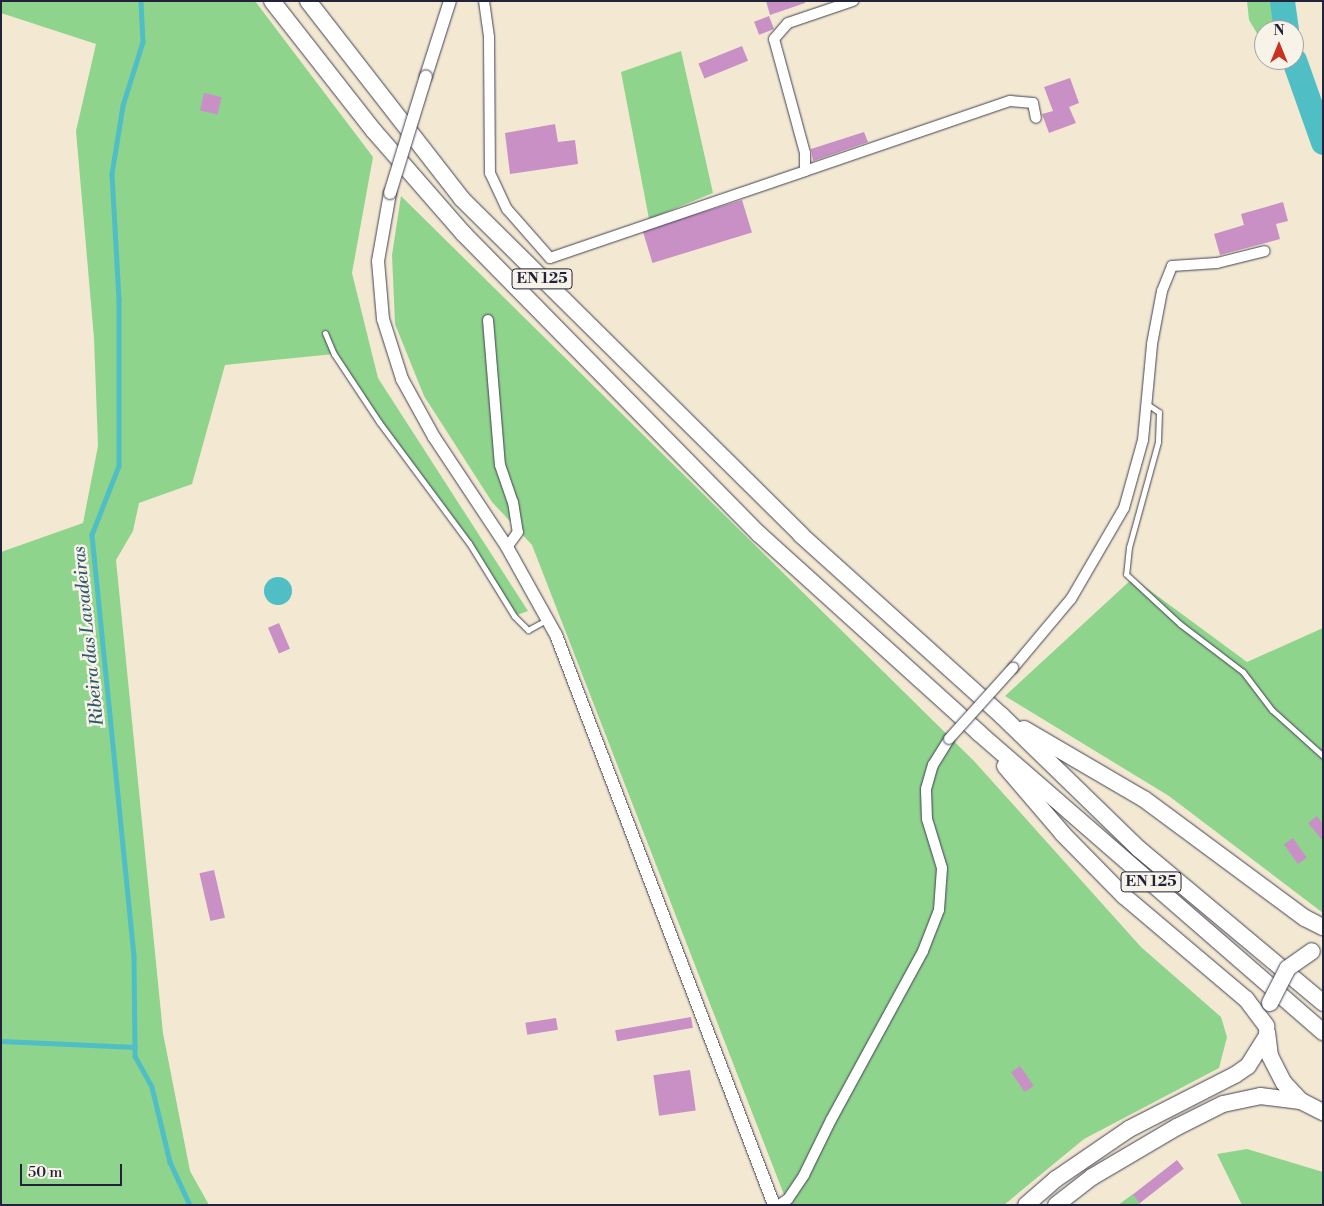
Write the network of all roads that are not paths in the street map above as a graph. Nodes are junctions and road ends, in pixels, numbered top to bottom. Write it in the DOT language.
graph roads {
  1 [pos="272,1"];
  2 [pos="308,1"];
  3 [pos="450,1"];
  4 [pos="484,1"];
  5 [pos="853,1"];
  6 [pos="1036,118"];
  7 [pos="805,171"];
  8 [pos="1265,252"];
  9 [pos="488,320"];
  10 [pos="325,333"];
  11 [pos="1146,403"];
  12 [pos="507,548"];
  13 [pos="547,620"];
  14 [pos="1001,715"];
  15 [pos="979,733"];
  16 [pos="1323,756"];
  17 [pos="1323,927"];
  18 [pos="1317,948"];
  19 [pos="1323,1003"];
  20 [pos="1267,1030"];
  21 [pos="1323,1032"];
  22 [pos="1301,1101"];
  23 [pos="1323,1112"];
  24 [pos="774,1205"];
  25 [pos="778,1205"];
  26 [pos="1026,1205"];
  27 [pos="1056,1205"];
  1 -- 15 [label="main road, EN 125"];
  2 -- 14 [label="main road, EN 125"];
  3 -- 12 [label="street, bridge"];
  4 -- 7 [label="street"];
  5 -- 7 [label="street"];
  6 -- 7 [label="street"];
  8 -- 11 [label="street"];
  9 -- 12 [label="street"];
  10 -- 13 [label="lane"];
  11 -- 16 [label="lane"];
  11 -- 25 [label="street, bridge"];
  12 -- 13 [label="street"];
  13 -- 24 [label="street"];
  14 -- 17 [label="main road"];
  14 -- 19 [label="main road, EN 125"];
  15 -- 20 [label="main road"];
  15 -- 21 [label="main road, EN 125"];
  18 -- 20 [label="main road, bridge"];
  20 -- 22 [label="main road"];
  20 -- 26 [label="main road"];
  22 -- 23 [label="main road"];
  22 -- 27 [label="main road"];
}
